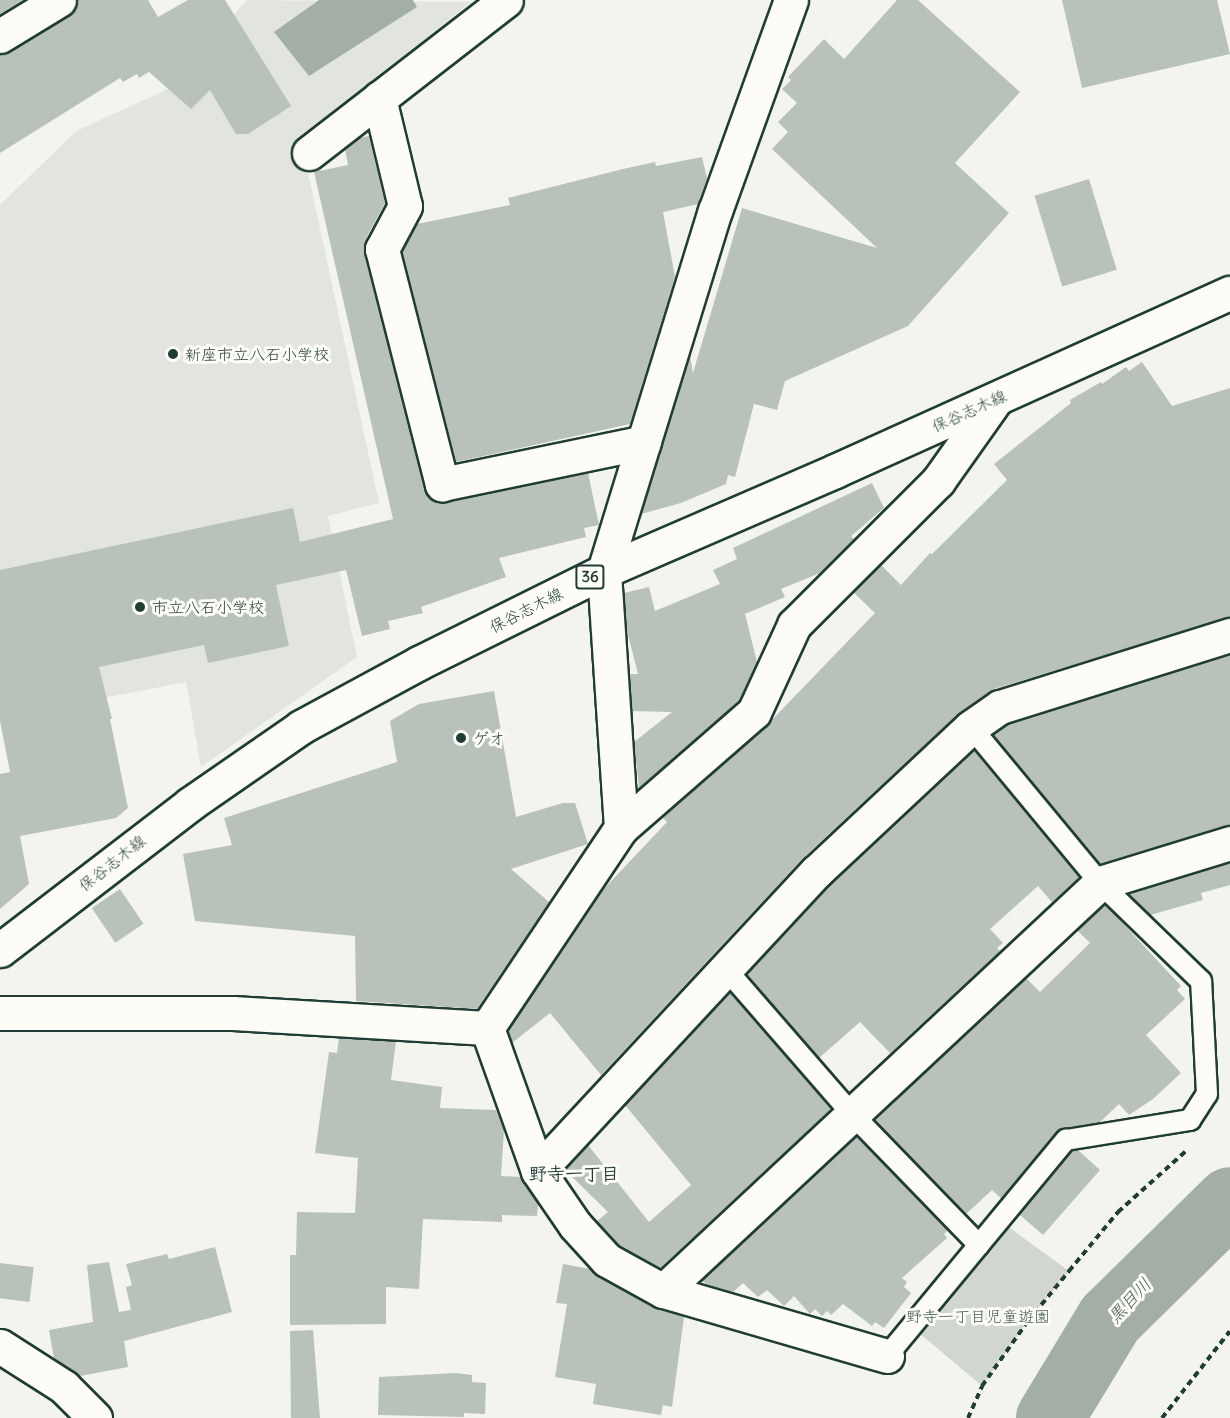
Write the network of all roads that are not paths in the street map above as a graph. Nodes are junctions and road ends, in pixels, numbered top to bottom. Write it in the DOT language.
graph roads {
  1 [pos="59,0"];
  2 [pos="506,0"];
  3 [pos="791,0"];
  4 [pos="0,36"];
  5 [pos="379,98"];
  6 [pos="309,153"];
  7 [pos="1229,297"];
  8 [pos="996,399"];
  9 [pos="644,442"];
  10 [pos="604,571"];
  11 [pos="1230,635"];
  12 [pos="971,727"];
  13 [pos="621,828"];
  14 [pos="1230,843"];
  15 [pos="1100,883"];
  16 [pos="0,950"];
  17 [pos="725,968"];
  18 [pos="0,1013"];
  19 [pos="487,1028"];
  20 [pos="853,1115"];
  21 [pos="538,1171"];
  22 [pos="979,1245"];
  23 [pos="663,1291"];
  24 [pos="0,1346"];
  25 [pos="887,1356"];
  26 [pos="95,1418"];
  1 -- 4 [label="street"];
  2 -- 5 [label="street"];
  3 -- 9 [label="street"];
  5 -- 6 [label="street"];
  5 -- 9 [label="street"];
  7 -- 8 [label="street, 保谷志木線 / 36"];
  8 -- 10 [label="street, 保谷志木線 / 36"];
  8 -- 13 [label="street"];
  9 -- 10 [label="street"];
  10 -- 13 [label="street"];
  10 -- 16 [label="street, 保谷志木線 / 36"];
  11 -- 12 [label="street"];
  12 -- 15 [label="lane"];
  12 -- 17 [label="street"];
  13 -- 19 [label="street"];
  14 -- 15 [label="street"];
  15 -- 20 [label="street"];
  15 -- 22 [label="lane"];
  17 -- 20 [label="lane"];
  17 -- 21 [label="street"];
  18 -- 19 [label="street"];
  19 -- 21 [label="street"];
  20 -- 22 [label="lane"];
  20 -- 23 [label="street"];
  21 -- 23 [label="street"];
  22 -- 25 [label="lane"];
  23 -- 25 [label="street"];
  24 -- 26 [label="street"];
}
